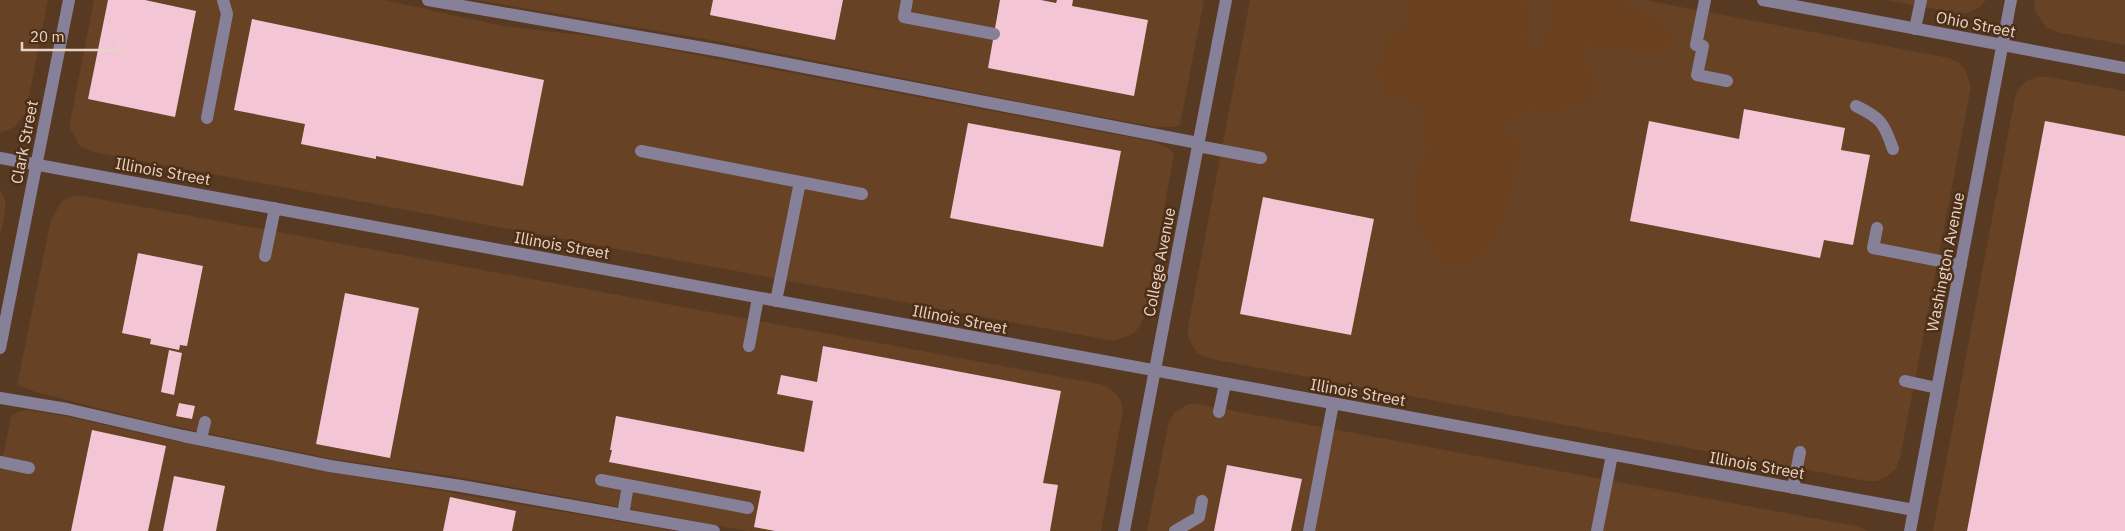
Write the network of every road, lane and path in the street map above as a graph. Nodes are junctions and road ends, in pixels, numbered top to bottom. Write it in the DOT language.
graph roads {
  1 [pos="69,0"];
  2 [pos="223,0"];
  3 [pos="907,0"];
  4 [pos="1226,0"];
  5 [pos="1705,0"];
  6 [pos="1763,0"];
  7 [pos="1920,0"];
  8 [pos="2011,0"];
  9 [pos="434,1"];
  10 [pos="1915,29"];
  11 [pos="994,34"];
  12 [pos="2003,46"];
  13 [pos="2125,68"];
  14 [pos="1728,81"];
  15 [pos="1856,106"];
  16 [pos="207,118"];
  17 [pos="1198,144"];
  18 [pos="1893,149"];
  19 [pos="641,152"];
  20 [pos="0,158"];
  21 [pos="1261,158"];
  22 [pos="36,164"];
  23 [pos="800,182"];
  24 [pos="862,194"];
  25 [pos="275,208"];
  26 [pos="1877,228"];
  27 [pos="265,256"];
  28 [pos="1961,265"];
  29 [pos="758,298"];
  30 [pos="776,301"];
  31 [pos="749,346"];
  32 [pos="0,348"];
  33 [pos="1154,372"];
  34 [pos="1905,382"];
  35 [pos="1224,384"];
  36 [pos="1937,388"];
  37 [pos="0,398"];
  38 [pos="1333,404"];
  39 [pos="1219,412"];
  40 [pos="205,422"];
  41 [pos="201,439"];
  42 [pos="1800,452"];
  43 [pos="1612,455"];
  44 [pos="0,462"];
  45 [pos="29,468"];
  46 [pos="602,480"];
  47 [pos="628,486"];
  48 [pos="1793,488"];
  49 [pos="1202,501"];
  50 [pos="748,508"];
  51 [pos="1914,510"];
  52 [pos="623,515"];
  53 [pos="714,531"];
  54 [pos="1124,531"];
  55 [pos="1176,531"];
  56 [pos="1309,531"];
  57 [pos="1597,531"];
  58 [pos="1910,531"];
  1 -- 22 [label="street, Clark Street"];
  2 -- 16 [label="street"];
  3 -- 11 [label="street"];
  4 -- 17 [label="street, College Avenue"];
  5 -- 14 [label="street"];
  6 -- 10 [label="street, Ohio Street"];
  7 -- 10 [label="street"];
  8 -- 12 [label="street, Washington Avenue"];
  9 -- 17 [label="street"];
  10 -- 12 [label="street, Ohio Street"];
  12 -- 13 [label="street, Ohio Street"];
  12 -- 28 [label="street, Washington Avenue"];
  15 -- 18 [label="street"];
  17 -- 21 [label="street"];
  17 -- 33 [label="street, College Avenue"];
  19 -- 23 [label="street"];
  20 -- 22 [label="street, Illinois Street"];
  22 -- 25 [label="street, Illinois Street"];
  22 -- 32 [label="street, Clark Street"];
  23 -- 24 [label="street"];
  23 -- 30 [label="street"];
  25 -- 27 [label="street"];
  25 -- 29 [label="street, Illinois Street"];
  26 -- 28 [label="street"];
  28 -- 36 [label="street, Washington Avenue"];
  29 -- 30 [label="street, Illinois Street"];
  29 -- 31 [label="street"];
  30 -- 33 [label="street, Illinois Street"];
  33 -- 35 [label="street, Illinois Street"];
  33 -- 54 [label="street, College Avenue"];
  34 -- 36 [label="street"];
  35 -- 38 [label="street, Illinois Street"];
  35 -- 39 [label="street"];
  36 -- 51 [label="street, Washington Avenue"];
  37 -- 41 [label="street"];
  38 -- 43 [label="street, Illinois Street"];
  38 -- 56 [label="street"];
  40 -- 41 [label="street"];
  41 -- 52 [label="street"];
  42 -- 48 [label="street"];
  43 -- 48 [label="street, Illinois Street"];
  43 -- 57 [label="street"];
  44 -- 45 [label="street"];
  46 -- 47 [label="street"];
  47 -- 50 [label="street"];
  47 -- 52 [label="street"];
  48 -- 51 [label="street, Illinois Street"];
  49 -- 55 [label="street"];
  51 -- 58 [label="street, Washington Avenue"];
  52 -- 53 [label="street"];
}
